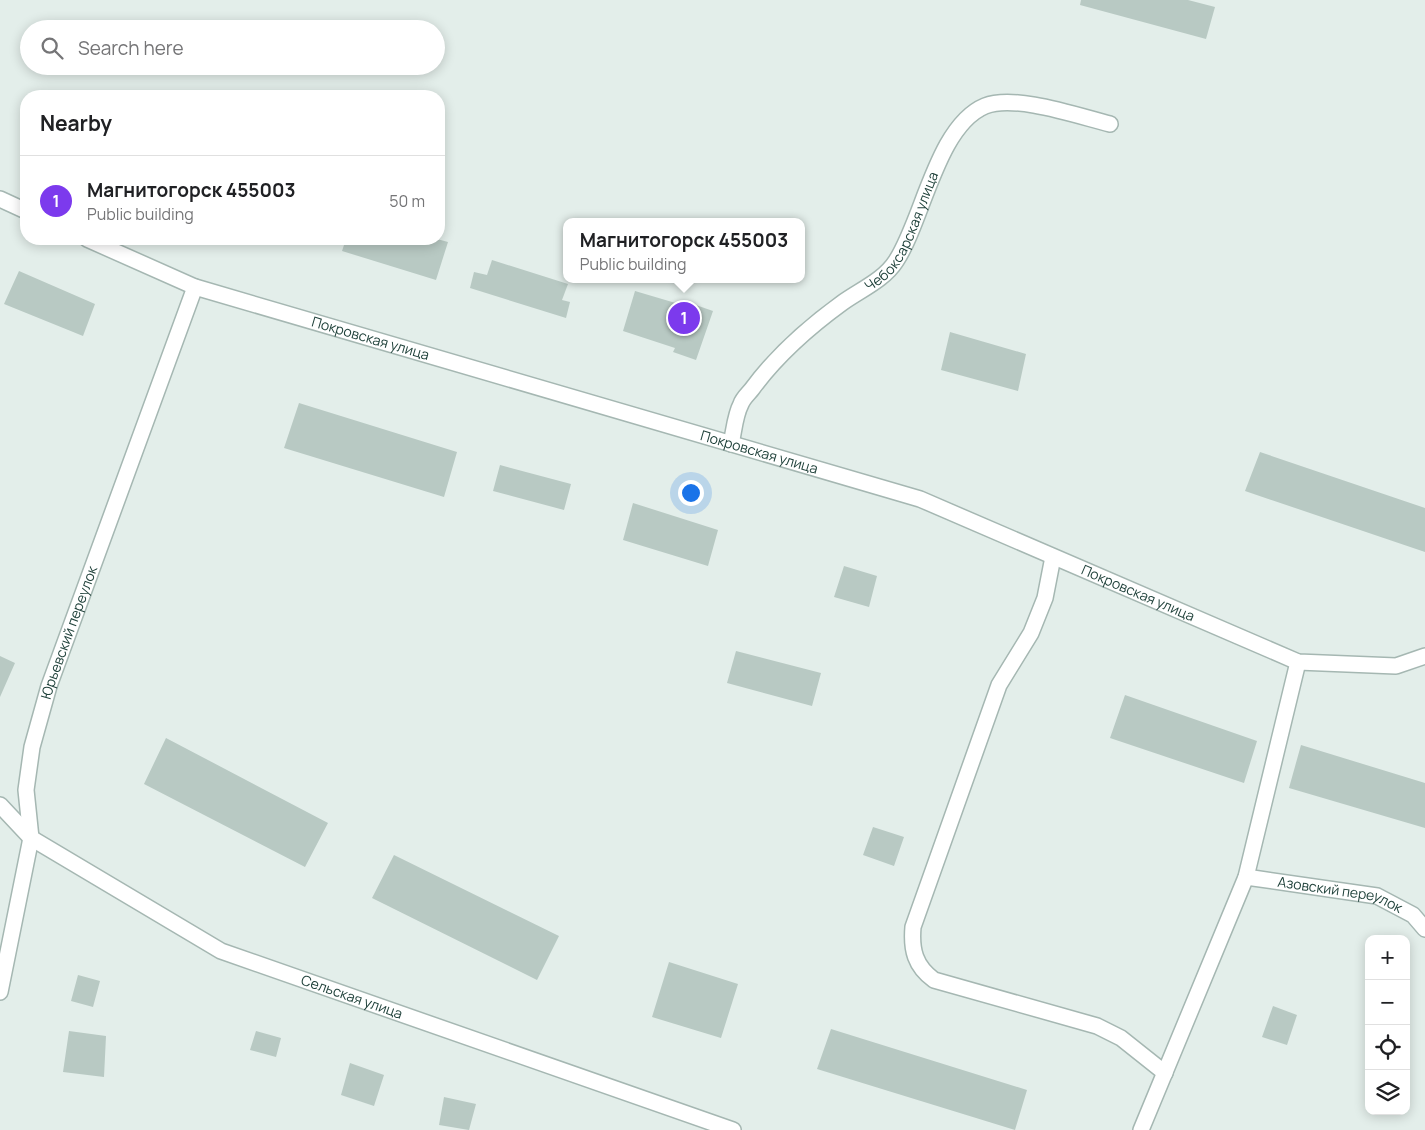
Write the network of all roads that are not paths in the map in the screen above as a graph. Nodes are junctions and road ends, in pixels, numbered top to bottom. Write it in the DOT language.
graph roads {
  1 [pos="1110,124"];
  2 [pos="0,199"];
  3 [pos="20,208"];
  4 [pos="100,245"];
  5 [pos="194,288"];
  6 [pos="731,444"];
  7 [pos="1053,557"];
  8 [pos="1425,656"];
  9 [pos="1298,662"];
  10 [pos="0,805"];
  11 [pos="31,838"];
  12 [pos="1246,877"];
  13 [pos="1425,929"];
  14 [pos="0,992"];
  15 [pos="1165,1073"];
  16 [pos="733,1130"];
  17 [pos="1141,1130"];
  1 -- 6 [label="street, Чебоксарская улица"];
  2 -- 3 [label="street"];
  4 -- 5 [label="street, Покровская улица"];
  5 -- 6 [label="street, Покровская улица"];
  5 -- 11 [label="street, Юрьевский переулок"];
  6 -- 7 [label="street, Покровская улица"];
  7 -- 9 [label="street, Покровская улица"];
  7 -- 15 [label="street"];
  8 -- 9 [label="street, Покровская улица"];
  9 -- 12 [label="street"];
  10 -- 11 [label="street, Сельская улица"];
  11 -- 14 [label="street, Юрьевский переулок"];
  11 -- 16 [label="street, Сельская улица"];
  12 -- 13 [label="street, Азовский переулок"];
  12 -- 15 [label="street"];
  15 -- 17 [label="street"];
}
